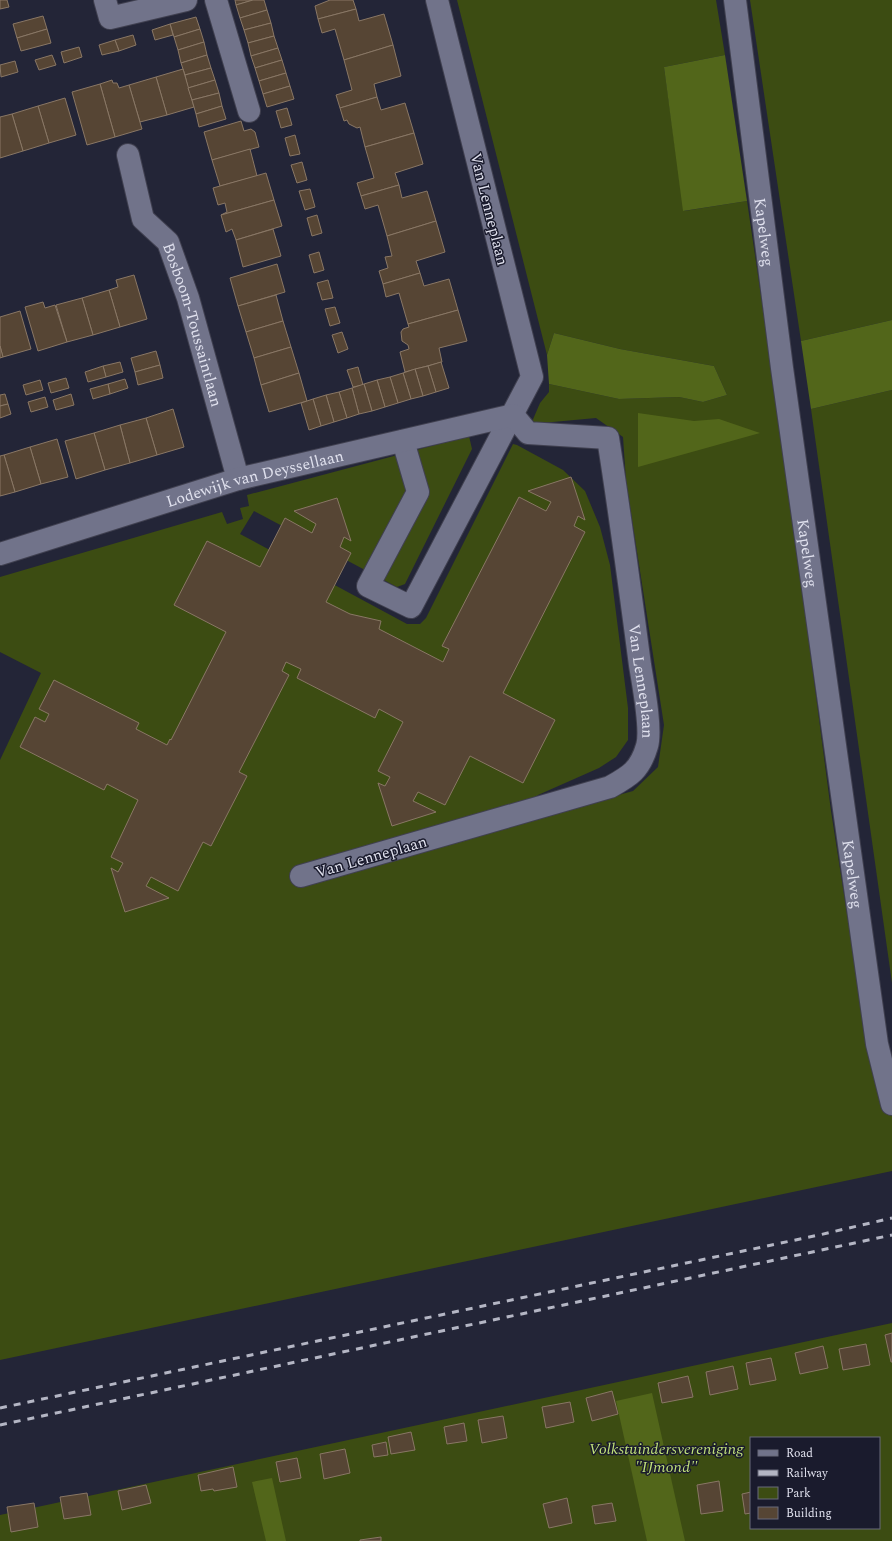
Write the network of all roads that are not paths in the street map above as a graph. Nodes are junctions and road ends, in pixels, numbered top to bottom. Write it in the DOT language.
graph roads {
  1 [pos="105,0"];
  2 [pos="186,0"];
  3 [pos="216,0"];
  4 [pos="437,0"];
  5 [pos="735,0"];
  6 [pos="249,111"];
  7 [pos="128,155"];
  8 [pos="513,415"];
  9 [pos="403,441"];
  10 [pos="238,479"];
  11 [pos="0,554"];
  12 [pos="301,876"];
  13 [pos="892,1104"];
  1 -- 2 [label="street"];
  3 -- 6 [label="street"];
  4 -- 8 [label="street, Van Lenneplaan"];
  5 -- 13 [label="street, Kapelweg"];
  7 -- 10 [label="street, Bosboom-Toussaintlaan"];
  8 -- 9 [label="street, Lodewijk van Deyssellaan"];
  8 -- 9 [label="street, Van Lenneplaan"];
  8 -- 12 [label="street, Van Lenneplaan"];
  9 -- 10 [label="street, Lodewijk van Deyssellaan"];
  10 -- 11 [label="street, Lodewijk van Deyssellaan"];
}
